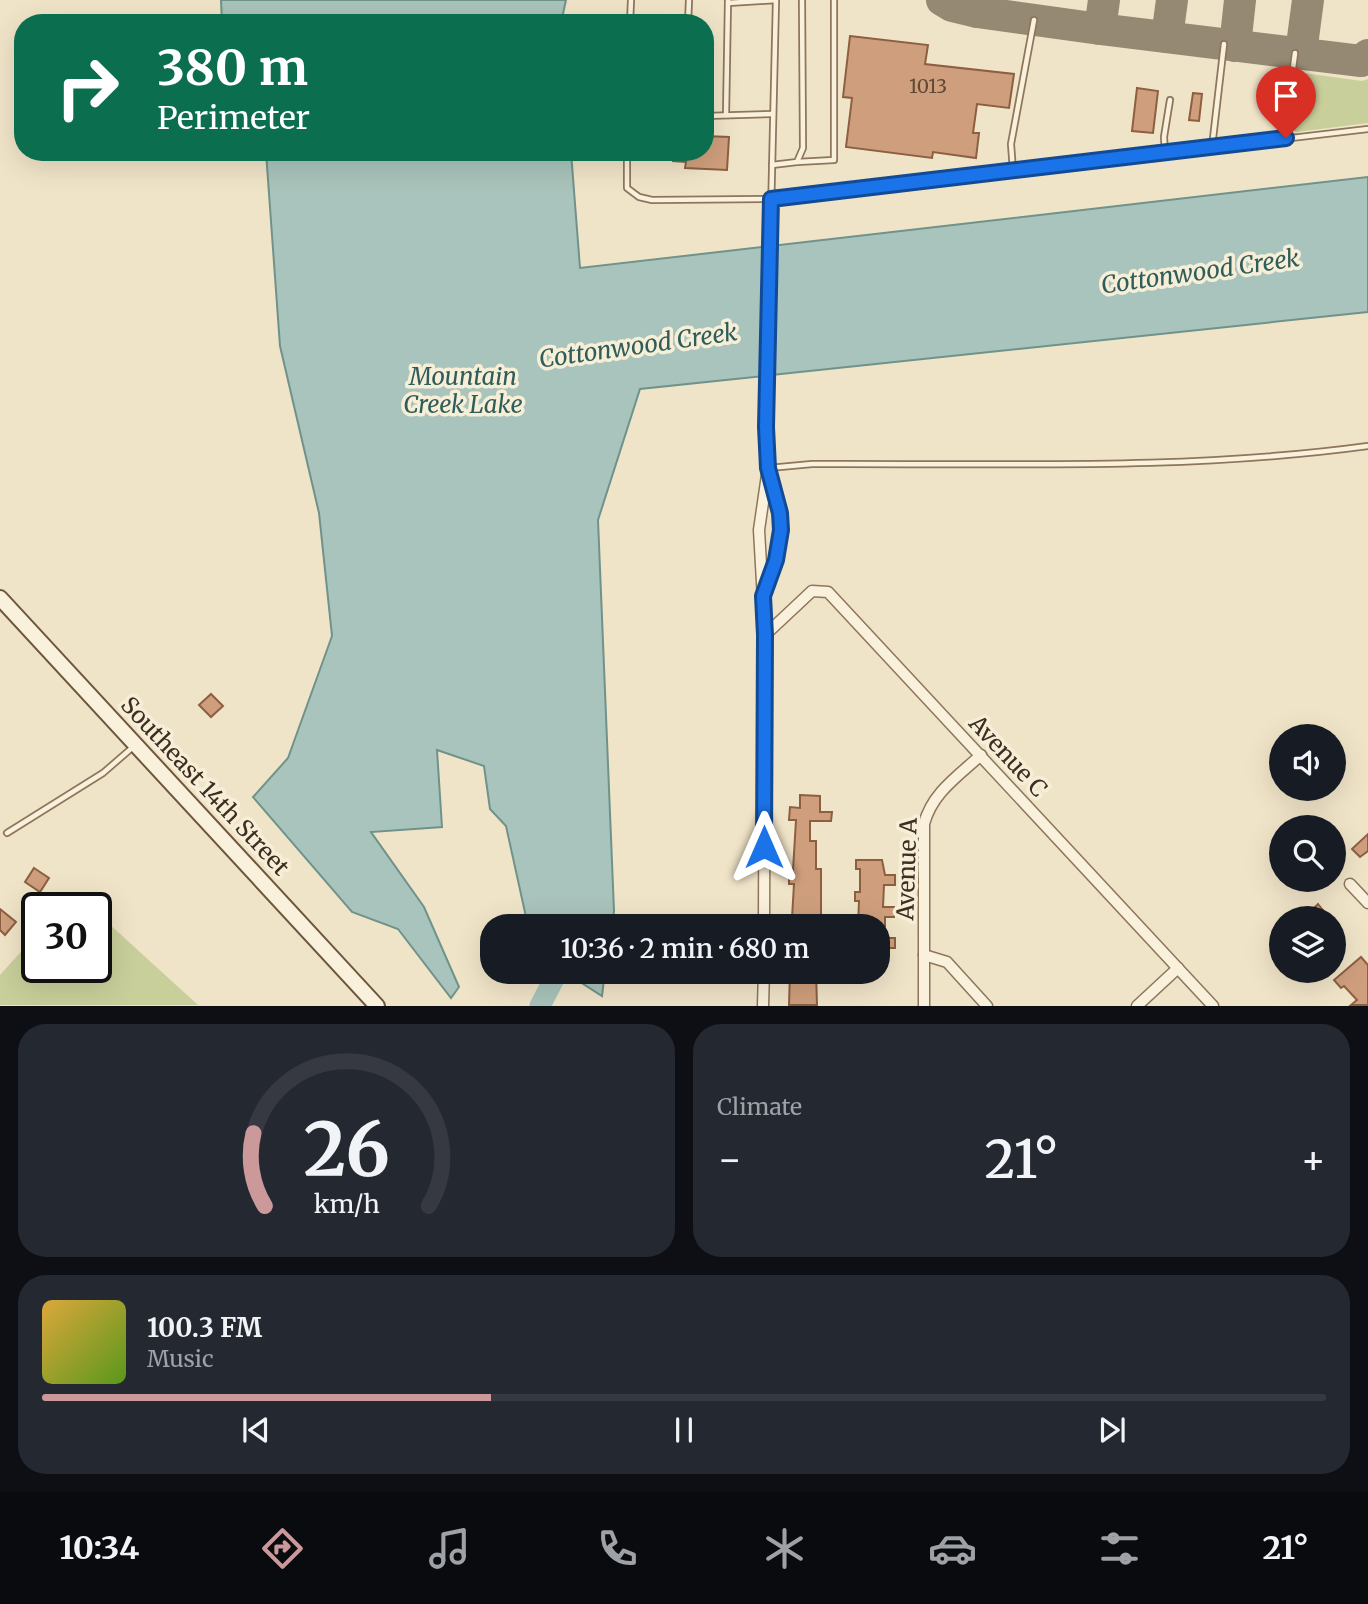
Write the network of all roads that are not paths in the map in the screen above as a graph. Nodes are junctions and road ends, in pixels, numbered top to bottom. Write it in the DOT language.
graph roads {
  1 [pos="776,0"];
  2 [pos="802,0"];
  3 [pos="834,0"];
  4 [pos="728,1"];
  5 [pos="1034,20"];
  6 [pos="1224,44"];
  7 [pos="1295,53"];
  8 [pos="1170,100"];
  9 [pos="773,114"];
  10 [pos="726,115"];
  11 [pos="714,116"];
  12 [pos="1368,129"];
  13 [pos="1286,138"];
  14 [pos="1212,147"];
  15 [pos="1165,153"];
  16 [pos="627,161"];
  17 [pos="797,162"];
  18 [pos="772,165"];
  19 [pos="1013,171"];
  20 [pos="771,199"];
  21 [pos="766,427"];
  22 [pos="1368,446"];
  23 [pos="768,468"];
  24 [pos="763,596"];
  25 [pos="0,598"];
  26 [pos="765,635"];
  27 [pos="136,744"];
  28 [pos="981,755"];
  29 [pos="7,833"];
  30 [pos="1350,884"];
  31 [pos="1368,903"];
  32 [pos="764,914"];
  33 [pos="924,955"];
  34 [pos="1178,968"];
  35 [pos="764,984"];
  36 [pos="377,1006"];
  37 [pos="764,1006"];
  38 [pos="924,1006"];
  39 [pos="987,1006"];
  40 [pos="1138,1006"];
  41 [pos="1213,1006"];
  1 -- 4 [label="lane"];
  1 -- 9 [label="lane"];
  2 -- 17 [label="lane"];
  3 -- 17 [label="lane"];
  4 -- 10 [label="lane"];
  5 -- 19 [label="lane"];
  6 -- 14 [label="lane"];
  7 -- 13 [label="lane"];
  8 -- 15 [label="lane"];
  9 -- 10 [label="lane"];
  9 -- 18 [label="lane"];
  10 -- 11 [label="lane"];
  12 -- 13 [label="lane"];
  13 -- 14 [label="lane"];
  14 -- 15 [label="lane"];
  15 -- 19 [label="lane"];
  16 -- 20 [label="lane"];
  17 -- 18 [label="lane"];
  18 -- 20 [label="lane"];
  19 -- 20 [label="lane"];
  20 -- 21 [label="lane"];
  21 -- 23 [label="street"];
  22 -- 23 [label="lane"];
  23 -- 24 [label="street"];
  23 -- 24 [label="street"];
  24 -- 26 [label="street"];
  25 -- 27 [label="street, Southeast 14th Street"];
  26 -- 28 [label="street, Avenue C"];
  26 -- 32 [label="street"];
  27 -- 29 [label="lane"];
  27 -- 36 [label="street, Southeast 14th Street"];
  28 -- 33 [label="street, Avenue A"];
  28 -- 34 [label="street, Avenue C"];
  30 -- 31 [label="street"];
  33 -- 38 [label="street, Avenue A"];
  33 -- 39 [label="street"];
  34 -- 40 [label="street"];
  34 -- 41 [label="street, Avenue C"];
  35 -- 37 [label="street"];
}
